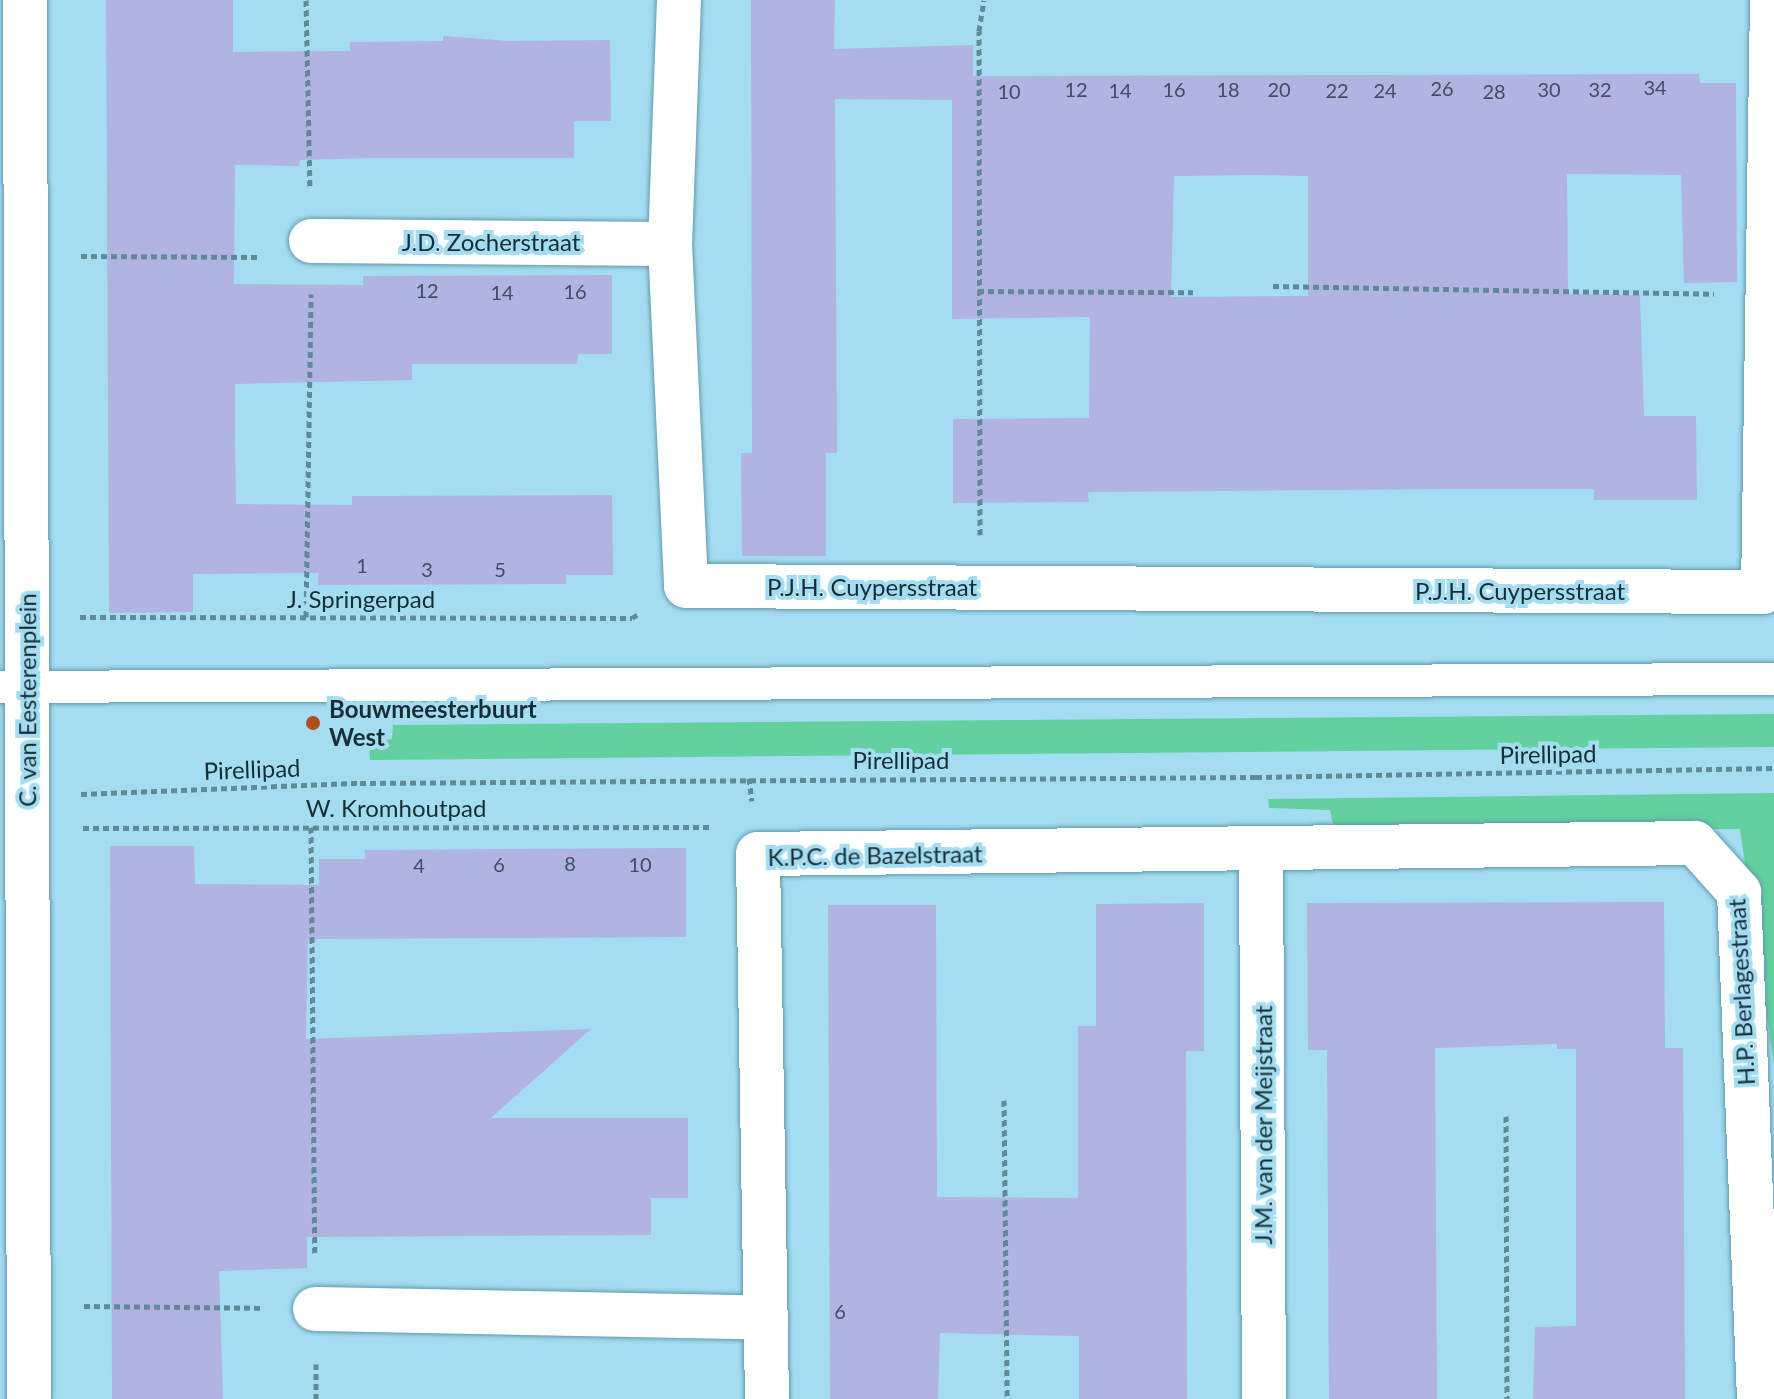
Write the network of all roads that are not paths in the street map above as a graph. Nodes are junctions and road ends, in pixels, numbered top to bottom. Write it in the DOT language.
graph roads {
  1 [pos="25,0"];
  2 [pos="679,0"];
  3 [pos="1772,0"];
  4 [pos="670,244"];
  5 [pos="311,249"];
  6 [pos="1774,679"];
  7 [pos="14,687"];
  8 [pos="1261,851"];
  9 [pos="315,1309"];
  10 [pos="765,1318"];
  11 [pos="29,1399"];
  12 [pos="767,1399"];
  13 [pos="1264,1399"];
  14 [pos="1759,1399"];
  1 -- 7 [label="street, C. van Eesterenplein"];
  2 -- 4 [label="street"];
  3 -- 4 [label="street, P.J.H. Cuypersstraat"];
  4 -- 5 [label="street, J.D. Zocherstraat"];
  6 -- 7 [label="lane"];
  7 -- 11 [label="street, C. van Eesterenplein"];
  8 -- 10 [label="street, K.P.C. de Bazelstraat"];
  8 -- 13 [label="street, J.M. van der Meijstraat"];
  8 -- 14 [label="street, H.P. Berlagestraat"];
  9 -- 10 [label="street"];
  10 -- 12 [label="street, K.P.C. de Bazelstraat"];
}
